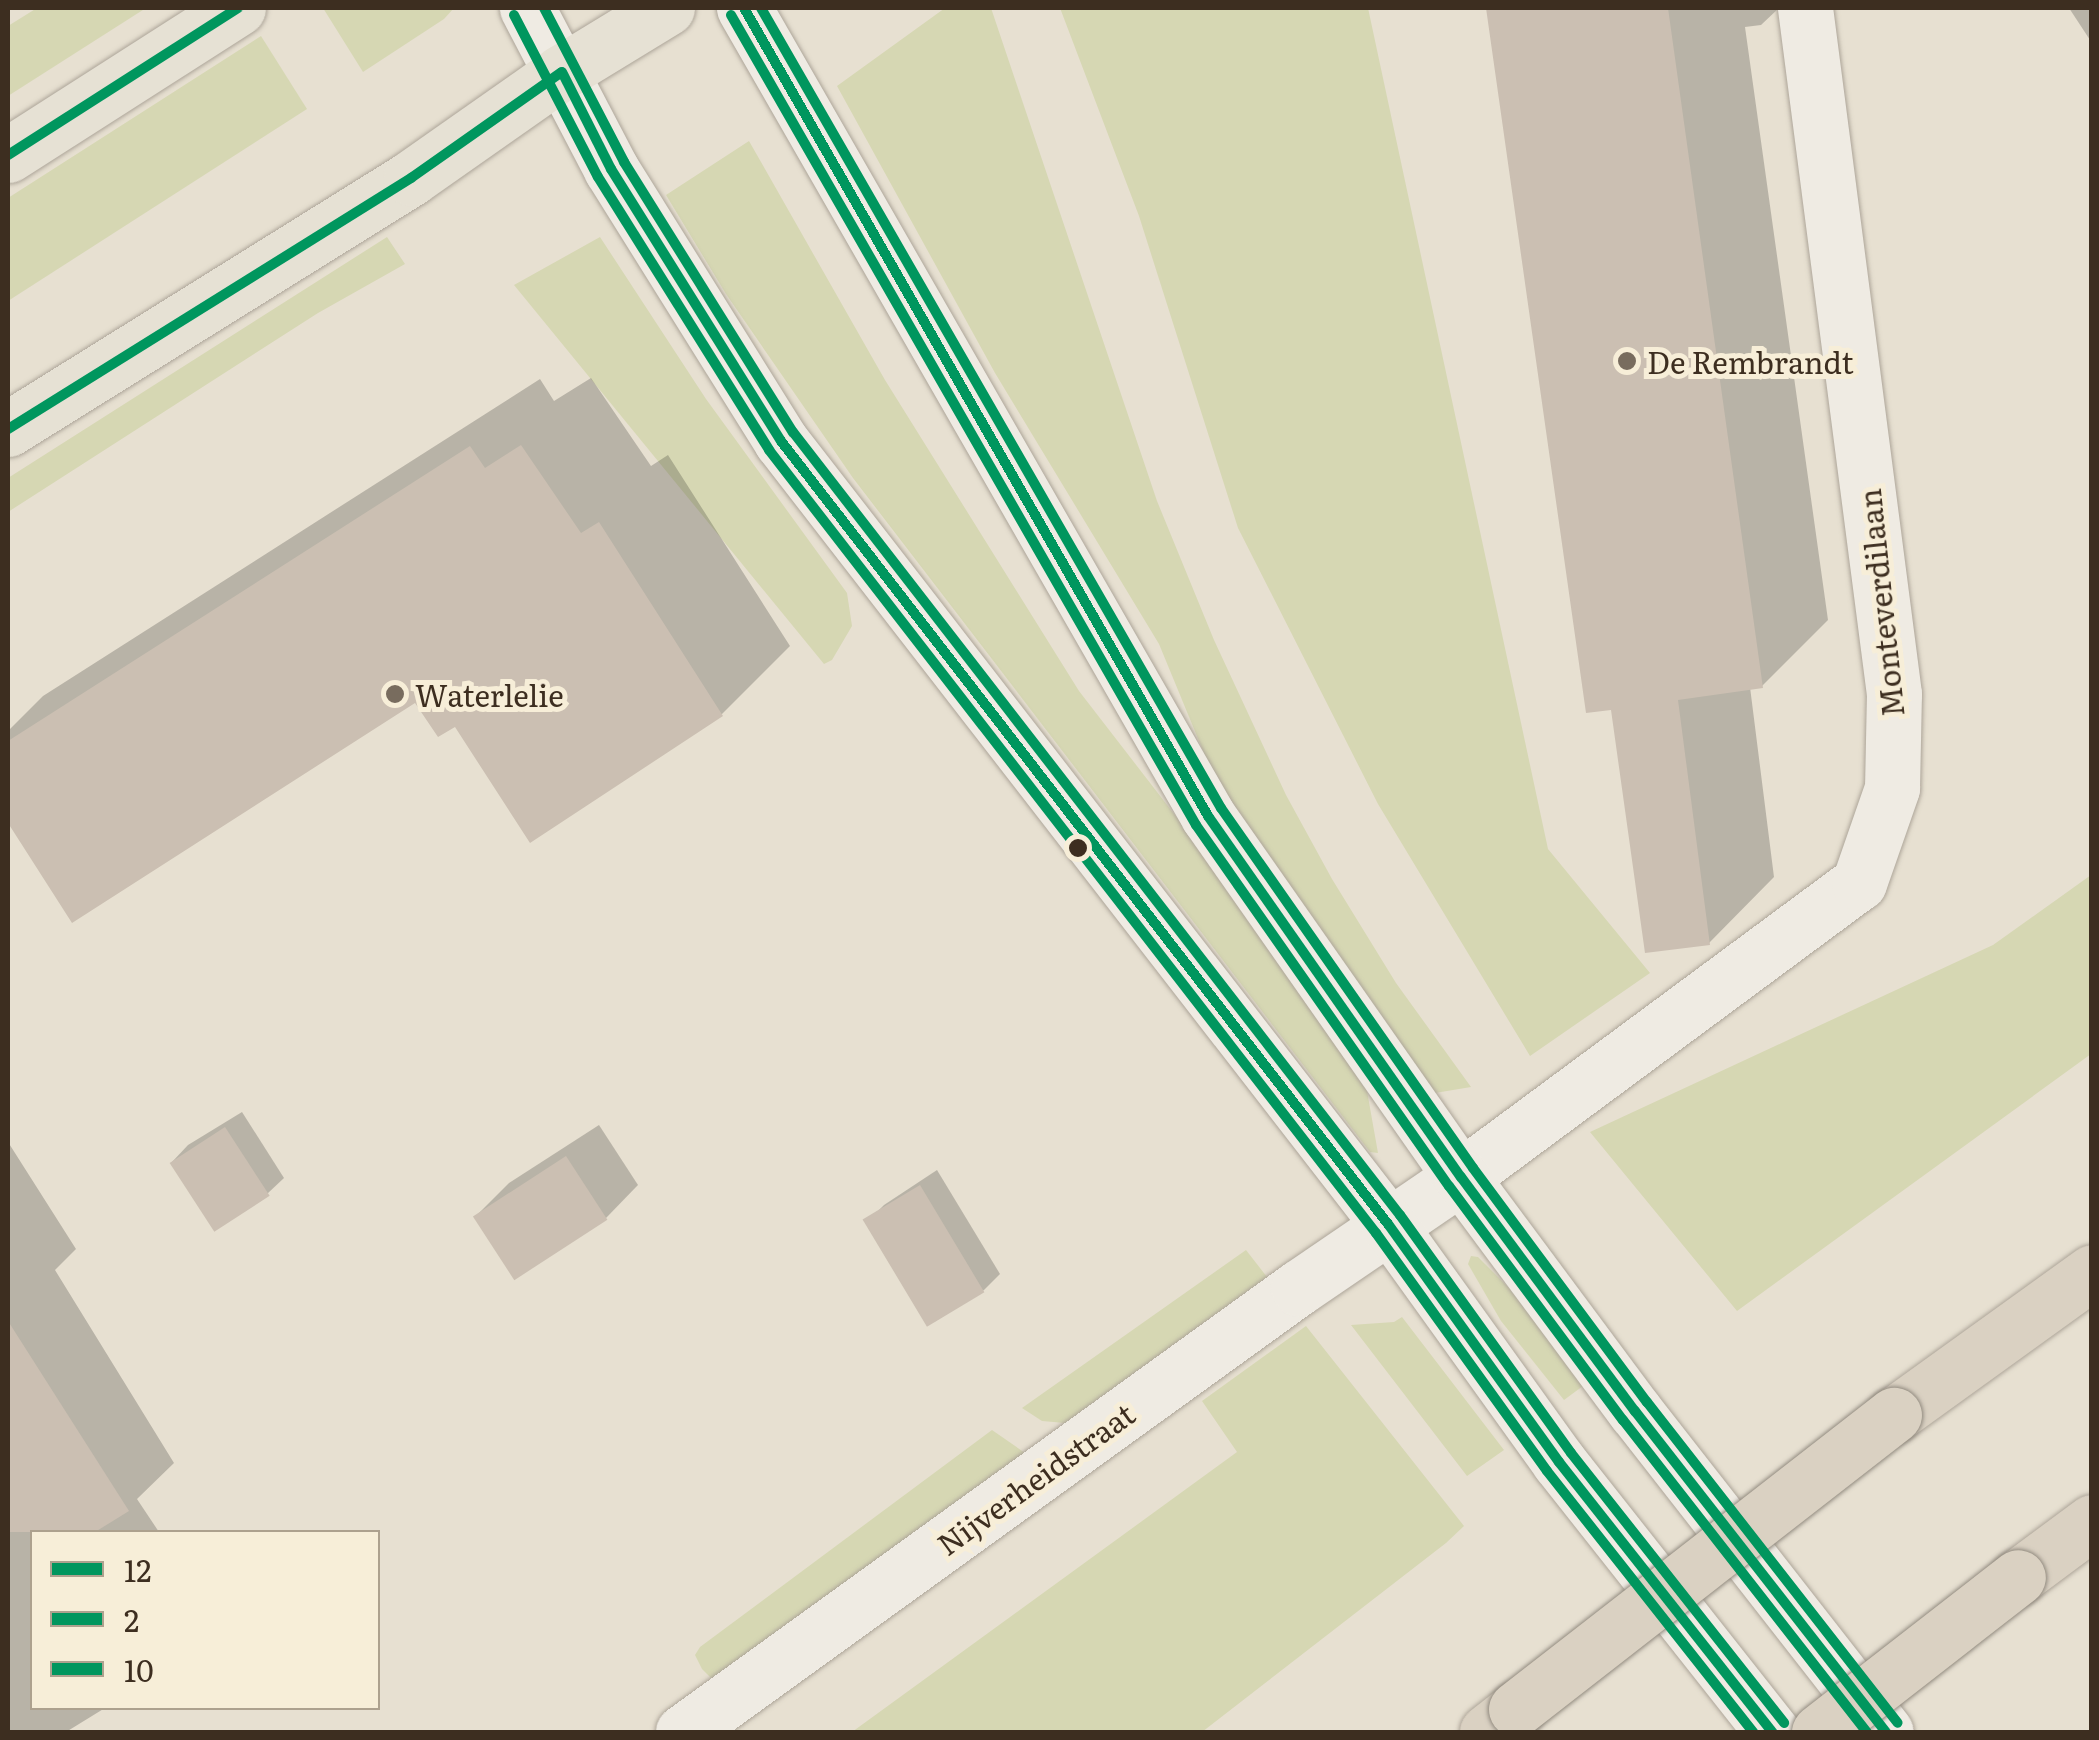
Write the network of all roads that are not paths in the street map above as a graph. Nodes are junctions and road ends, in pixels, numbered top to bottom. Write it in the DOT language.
graph roads {
  1 [pos="238,8"];
  2 [pos="527,8"];
  3 [pos="667,8"];
  4 [pos="744,8"];
  5 [pos="1805,8"];
  6 [pos="562,72"];
  7 [pos="8,155"];
  8 [pos="8,429"];
  9 [pos="1461,1177"];
  10 [pos="1388,1224"];
  11 [pos="2092,1272"];
  12 [pos="2092,1522"];
  13 [pos="1502,1721"];
  14 [pos="683,1732"];
  15 [pos="1772,1732"];
  16 [pos="1819,1732"];
  17 [pos="1886,1732"];
  1 -- 7 [label="main road"];
  2 -- 6 [label="street"];
  3 -- 6 [label="main road"];
  4 -- 9 [label="street"];
  5 -- 9 [label="street, Monteverdilaan"];
  6 -- 8 [label="main road"];
  6 -- 10 [label="street"];
  9 -- 10 [label="street, Monteverdilaan"];
  9 -- 17 [label="street"];
  10 -- 14 [label="street, Nijverheidstraat"];
  10 -- 15 [label="street"];
  11 -- 13 [label="highway, bridge"];
  12 -- 16 [label="highway, bridge"];
}
